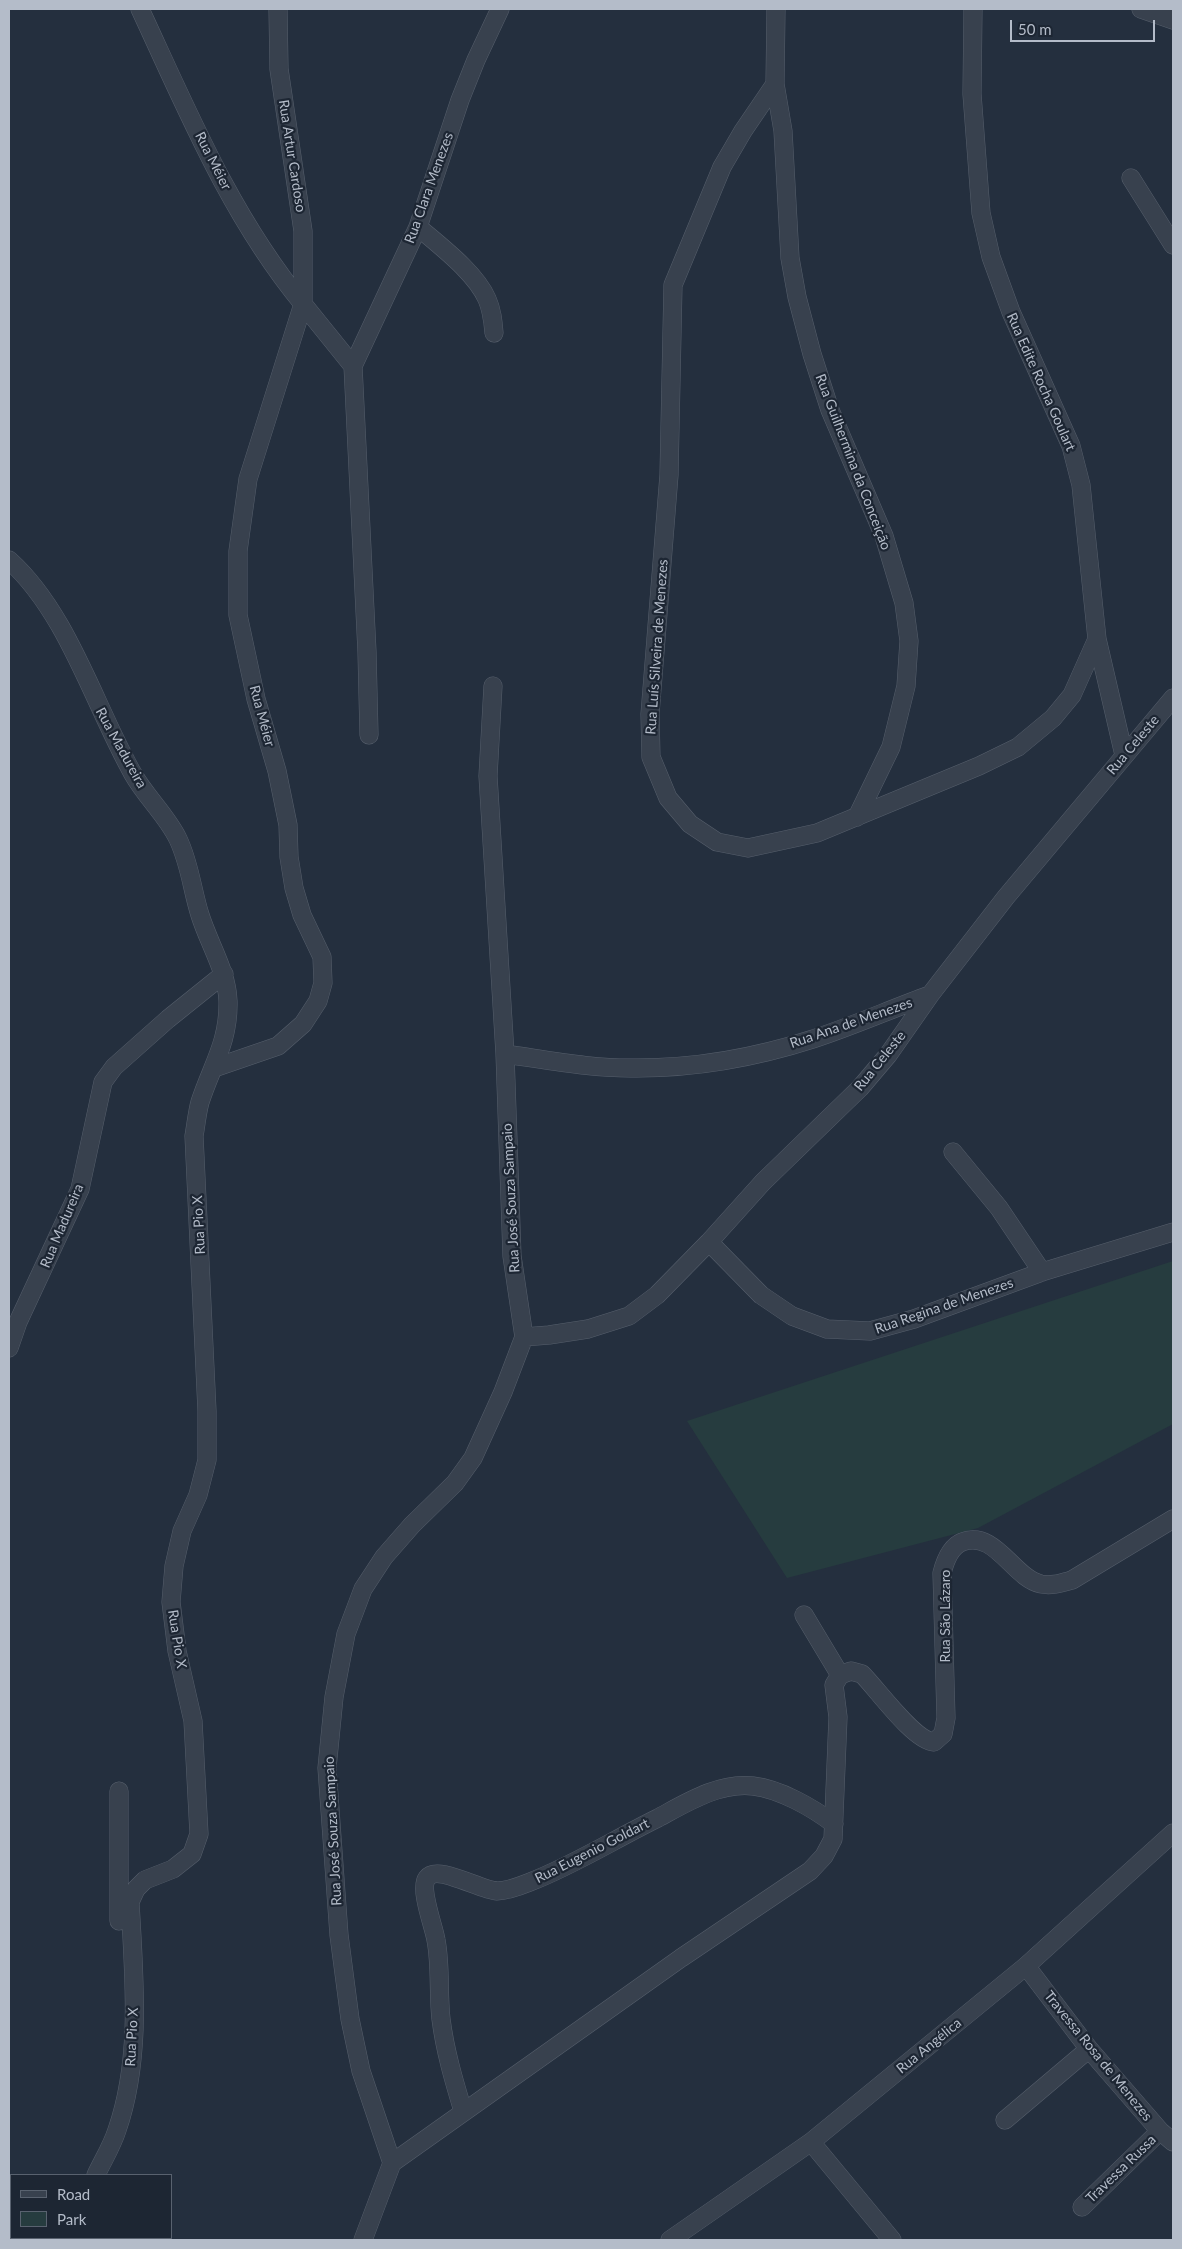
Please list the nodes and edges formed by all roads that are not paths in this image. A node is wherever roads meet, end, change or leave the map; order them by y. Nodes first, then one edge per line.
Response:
1 (140, 9) edge
2 (278, 9) edge
3 (500, 9) edge
4 (776, 9) edge
5 (973, 9) edge
6 (1141, 9) edge
7 (1173, 20) edge
8 (775, 84) junction
9 (1131, 178) dead end
10 (418, 227) junction
11 (1173, 245) edge
12 (303, 304) junction
13 (494, 333) dead end
14 (353, 366) junction
15 (9, 560) edge
16 (1097, 639) junction
17 (494, 686) dead end
18 (1173, 698) edge
19 (369, 735) dead end
20 (1124, 755) junction
21 (856, 817) junction
22 (224, 974) junction
23 (930, 994) junction
24 (504, 1054) junction
25 (214, 1068) junction
26 (953, 1152) dead end
27 (1173, 1232) edge
28 (709, 1242) junction
29 (1042, 1272) junction
30 (524, 1337) junction
31 (9, 1348) edge
32 (1173, 1520) edge
33 (804, 1615) dead end
34 (840, 1676) junction
35 (119, 1791) dead end
36 (834, 1824) junction
37 (1173, 1833) edge
38 (132, 1948) junction
39 (1026, 1966) junction
40 (1089, 2049) junction
41 (463, 2111) junction
42 (1005, 2120) dead end
43 (1167, 2136) edge
44 (811, 2142) junction
45 (392, 2163) junction
46 (96, 2174) edge
47 (1082, 2207) dead end
48 (363, 2240) edge
49 (670, 2240) edge
50 (892, 2240) edge

1 - 12 street, Rua Méier
2 - 12 street, Rua Artur Cardoso
3 - 10 street, Rua Clara Menezes
4 - 8 street, Rua Guilhermina da Conceição
5 - 16 street, Rua Edite Rocha Goulart
6 - 7 street
8 - 21 street, Rua Guilhermina da Conceição
8 - 21 street, Rua Luís Silveira de Menezes
9 - 11 street
10 - 13 street
10 - 14 street, Rua Clara Menezes
12 - 14 street, Rua Méier
12 - 25 street, Rua Méier
14 - 19 street
15 - 22 street, Rua Madureira
16 - 20 street, Rua Edite Rocha Goulart
16 - 21 street, Rua Luís Silveira de Menezes
17 - 24 street, Rua José Souza Sampaio
18 - 20 street, Rua Celeste
20 - 23 street, Rua Celeste
22 - 25 street, Rua Madureira
22 - 31 street, Rua Madureira
23 - 24 street, Rua Ana de Menezes
23 - 28 street, Rua Celeste
24 - 30 street, Rua José Souza Sampaio
25 - 38 street, Rua Pio X
26 - 29 street
27 - 29 street, Rua Regina de Menezes
28 - 29 street, Rua Regina de Menezes
28 - 30 street, Rua Celeste
30 - 45 street, Rua José Souza Sampaio
32 - 34 street, Rua São Lázaro
33 - 34 street
34 - 36 street
35 - 38 street
36 - 41 street
36 - 41 street, Rua Eugenio Goldart
37 - 39 street, Rua Angélica
38 - 46 street, Rua Pio X
39 - 40 street, Travessa Rosa de Menezes
39 - 44 street, Rua Angélica
40 - 42 street
40 - 43 street, Travessa Rosa de Menezes
41 - 45 street
43 - 47 street, Travessa Russa
44 - 49 street, Rua Angélica
44 - 50 street
45 - 48 street

